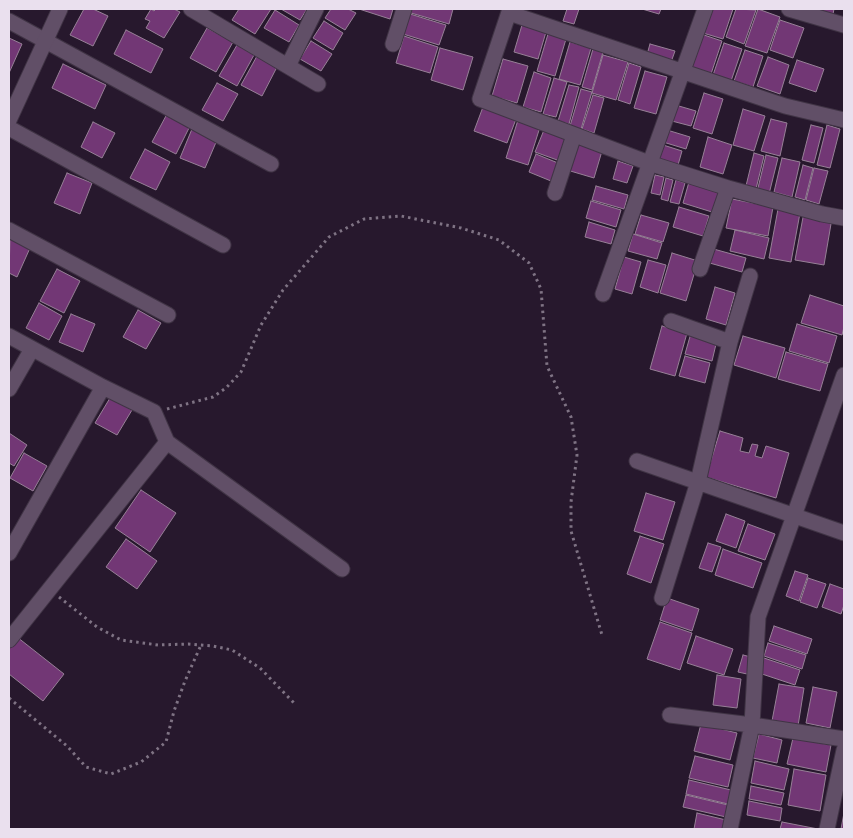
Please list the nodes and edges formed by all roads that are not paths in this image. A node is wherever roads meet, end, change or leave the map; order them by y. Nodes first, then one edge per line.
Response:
1 (60, 9) edge
2 (193, 9) edge
3 (316, 9) edge
4 (404, 9) edge
5 (705, 9) edge
6 (789, 9) edge
7 (509, 11) edge
8 (9, 21) edge
9 (844, 25) edge
10 (45, 41) junction
11 (392, 44) dead end
12 (288, 66) junction
13 (682, 71) junction
14 (318, 84) dead end
15 (9, 120) edge
16 (844, 120) edge
17 (9, 128) edge
18 (574, 134) junction
19 (648, 163) junction
20 (271, 164) dead end
21 (728, 188) junction
22 (555, 193) dead end
23 (844, 218) edge
24 (9, 230) edge
25 (224, 245) dead end
26 (700, 269) dead end
27 (750, 276) dead end
28 (603, 294) dead end
29 (168, 315) dead end
30 (671, 320) dead end
31 (9, 336) edge
32 (730, 342) junction
33 (32, 349) junction
34 (844, 375) edge
35 (103, 387) junction
36 (9, 389) edge
37 (167, 442) junction
38 (637, 461) dead end
39 (698, 482) junction
40 (795, 516) junction
41 (844, 533) edge
42 (9, 553) edge
43 (342, 569) dead end
44 (662, 598) dead end
45 (9, 640) edge
46 (670, 715) dead end
47 (752, 725) junction
48 (844, 739) edge
49 (844, 750) edge
50 (730, 829) edge
51 (827, 829) edge

1 - 10 street
2 - 12 street
3 - 12 street
4 - 11 street
5 - 13 street
6 - 9 street
7 - 13 street
7 - 18 street
8 - 10 street
10 - 15 street
10 - 20 street
12 - 14 street
13 - 16 street
13 - 19 street
17 - 25 street
18 - 19 street
18 - 22 street
19 - 21 street
19 - 28 street
21 - 23 street
21 - 26 street
24 - 29 street
27 - 32 street
30 - 32 street
31 - 33 street
32 - 39 street
33 - 35 street
33 - 36 street
34 - 40 street
35 - 37 street
35 - 42 street
37 - 43 street
37 - 45 street
38 - 39 street
39 - 40 street
39 - 44 street
40 - 41 street
40 - 47 street
46 - 47 street
47 - 48 street
47 - 50 street
49 - 51 street

